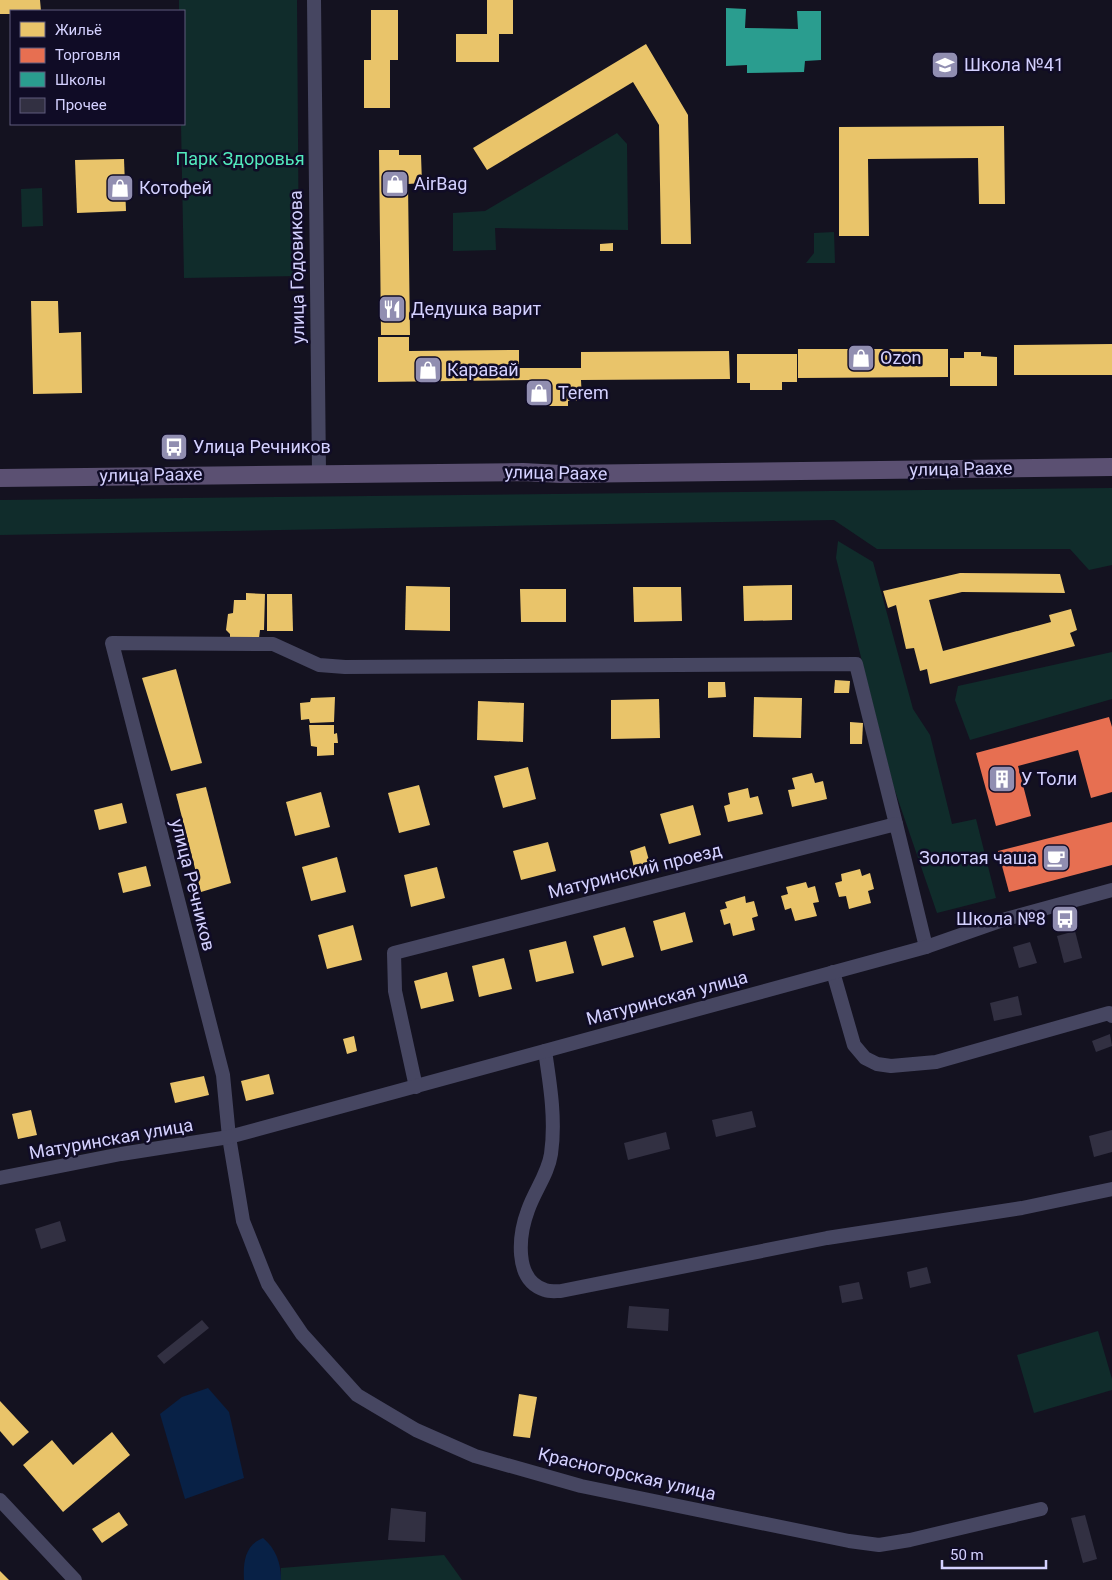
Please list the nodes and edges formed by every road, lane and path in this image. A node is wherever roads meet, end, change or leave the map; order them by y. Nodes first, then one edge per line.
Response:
1 (314, 0) edge
2 (1112, 468) edge
3 (319, 473) junction
4 (0, 478) edge
5 (896, 824) junction
6 (1112, 890) edge
7 (926, 946) junction
8 (833, 972) junction
9 (1112, 1016) edge
10 (545, 1051) junction
11 (416, 1087) junction
12 (229, 1137) junction
13 (0, 1178) edge
14 (1112, 1189) edge
15 (0, 1500) edge
16 (1040, 1509) dead end
17 (75, 1580) edge

1 - 3 street, улица Годовикова
2 - 3 main road, улица Раахе
3 - 4 main road, улица Раахе
5 - 7 street
5 - 11 street, Матуринский проезд
5 - 12 street, улица Речников
6 - 7 street, Матуринская улица
7 - 8 street, Матуринская улица
8 - 9 street
8 - 10 street, Матуринская улица
10 - 11 street, Матуринская улица
10 - 14 street
11 - 12 street, Матуринская улица
12 - 13 street, Матуринская улица
12 - 16 street, Красногорская улица
15 - 17 street

